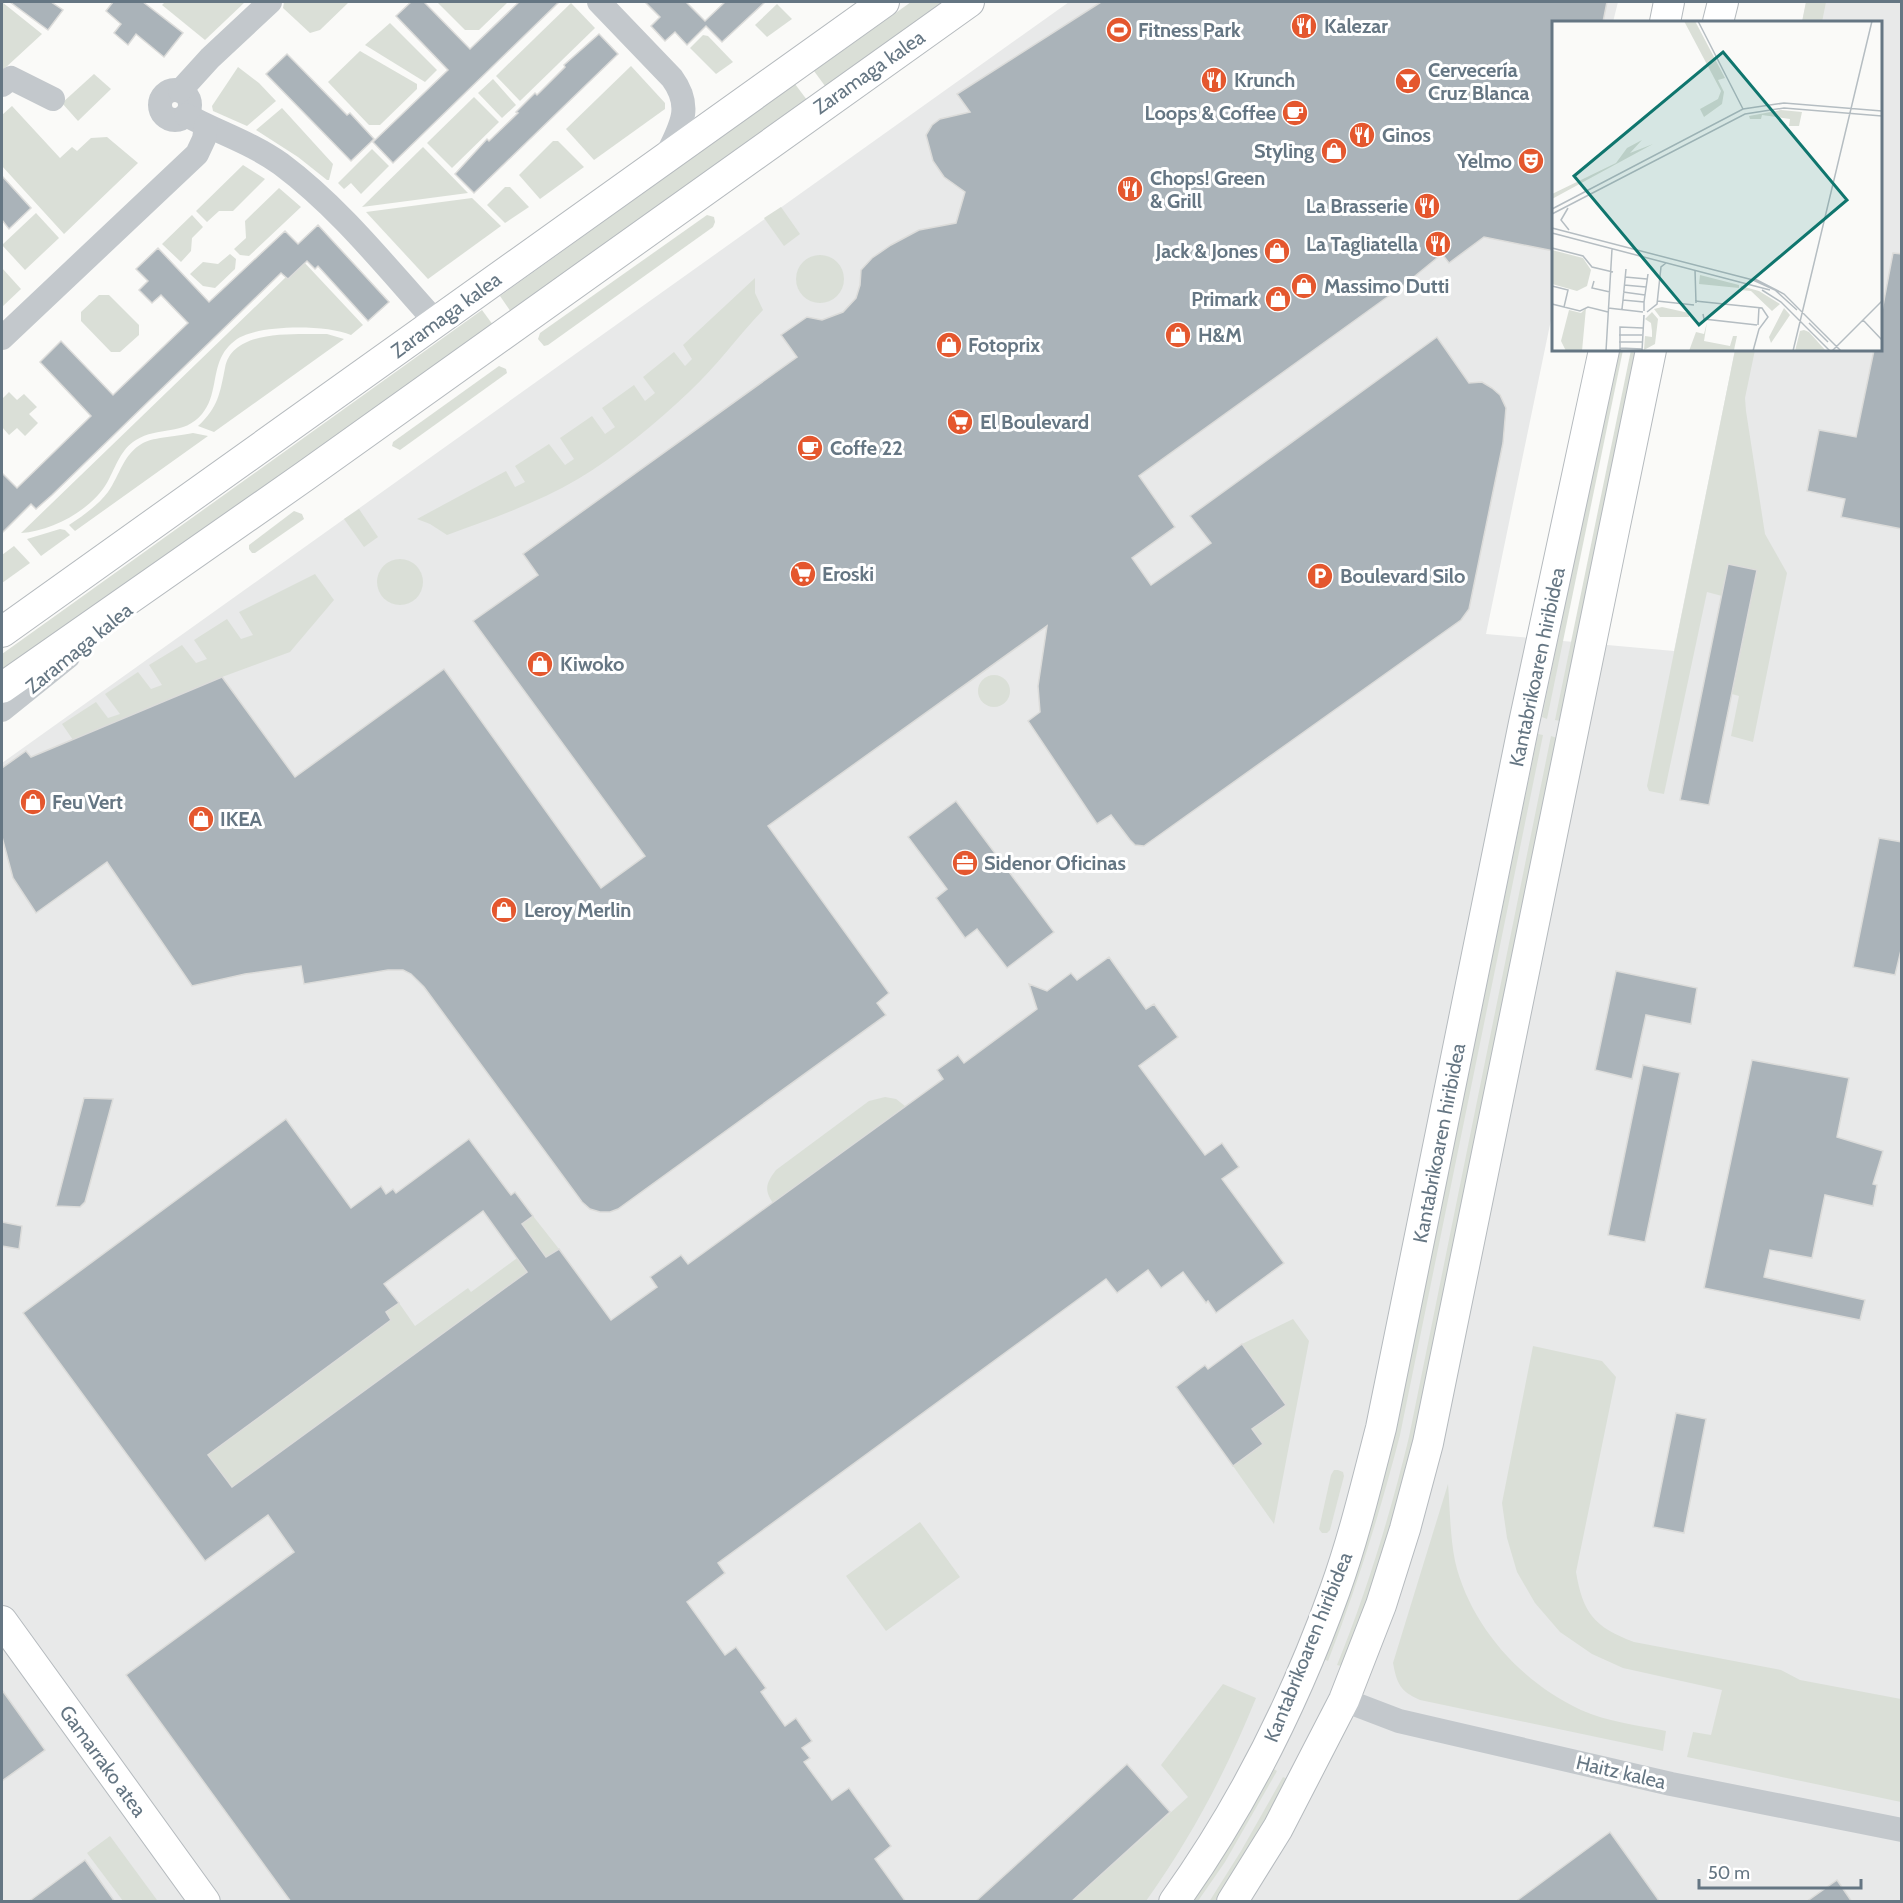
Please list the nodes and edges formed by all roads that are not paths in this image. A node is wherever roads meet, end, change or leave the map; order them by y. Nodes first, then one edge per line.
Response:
1 (270, 2) edge
2 (599, 2) edge
3 (884, 2) edge
4 (969, 2) edge
5 (1669, 2) edge
6 (1723, 2) edge
7 (1665, 21) edge
8 (1718, 21) edge
9 (2, 85) edge
10 (53, 99) dead end
11 (196, 121) junction
12 (666, 157) junction
13 (436, 322) junction
14 (2, 338) edge
15 (1604, 351) edge
16 (1651, 351) edge
17 (184, 562) junction
18 (4, 630) edge
19 (2, 688) edge
20 (2, 710) edge
21 (2, 1622) edge
22 (1344, 1700) junction
23 (1902, 1830) edge
24 (205, 1902) edge
25 (1174, 1902) edge
26 (1232, 1902) edge

1 - 11 street
2 - 12 street
3 - 12 main road, Zaramaga kalea
4 - 17 main road, Zaramaga kalea
5 - 7 main road
6 - 8 main road
9 - 10 street
11 - 13 street
11 - 14 street
12 - 13 main road, Zaramaga kalea
13 - 18 main road, Zaramaga kalea
15 - 25 main road, Kantabrikoaren hiribidea
16 - 22 main road
17 - 19 main road, Zaramaga kalea
17 - 20 street, Zaramaga kalea
21 - 24 main road, Gamarrako atea
22 - 23 street, Haitz kalea
22 - 26 main road

